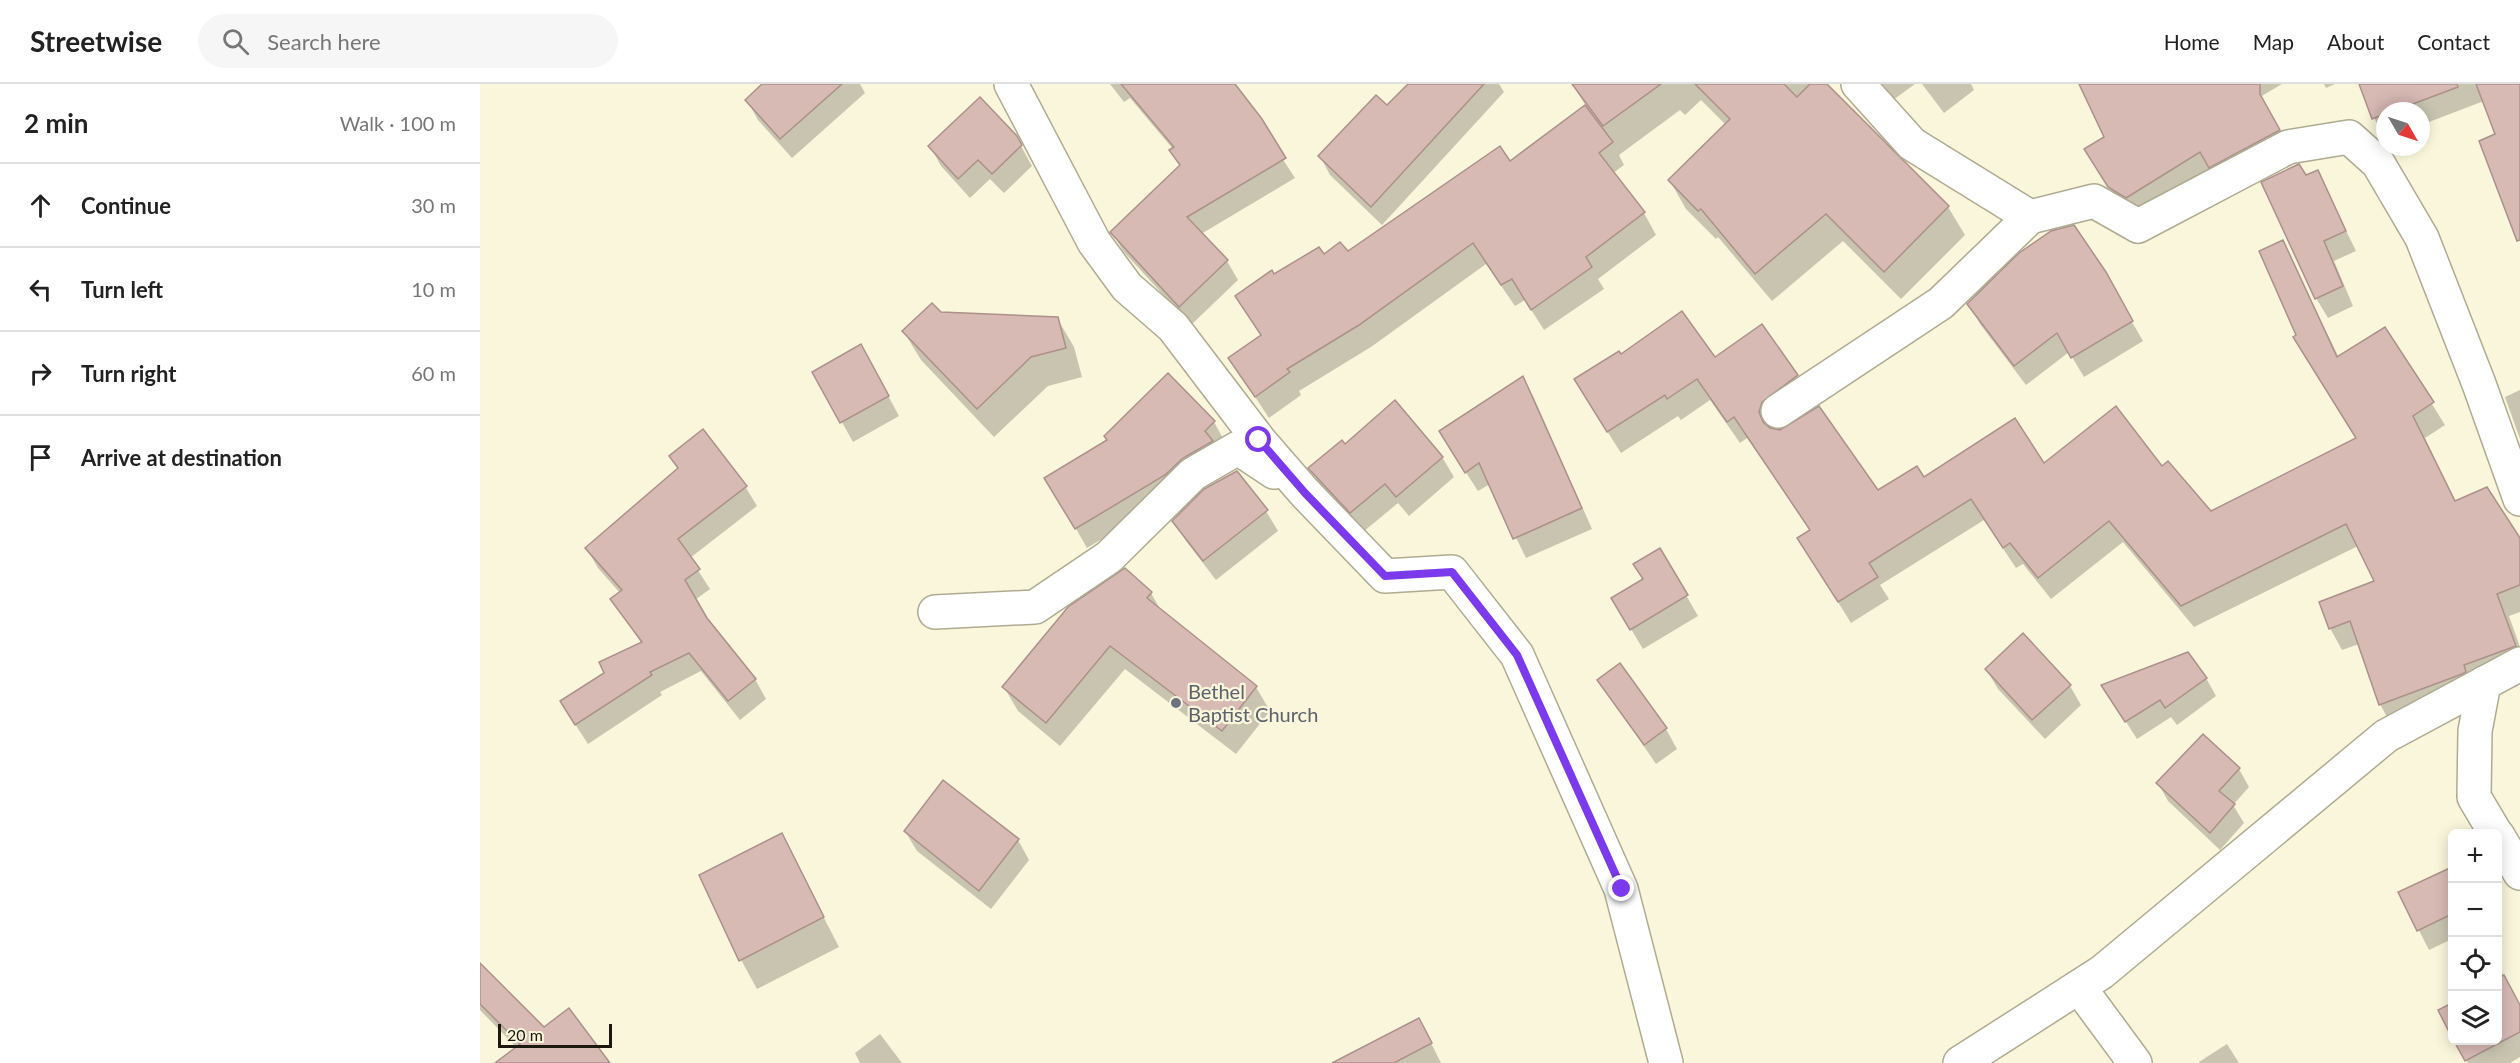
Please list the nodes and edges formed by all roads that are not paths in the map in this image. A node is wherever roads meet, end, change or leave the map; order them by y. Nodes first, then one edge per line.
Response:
1 (1011, 84) edge
2 (1858, 84) edge
3 (2030, 217) junction
4 (1778, 411) dead end
5 (1305, 493) junction
6 (2520, 499) edge
7 (935, 612) dead end
8 (2520, 664) edge
9 (2484, 683) junction
10 (2493, 829) edge
11 (2502, 843) edge
12 (2520, 873) edge
13 (2079, 987) junction
14 (1666, 1063) edge
15 (1962, 1063) edge
16 (2135, 1063) edge

1 - 5 street
2 - 3 street
3 - 4 street
3 - 6 street
5 - 7 street
5 - 14 street
8 - 9 street
9 - 10 street
9 - 13 street
11 - 12 street
13 - 15 street
13 - 16 street

